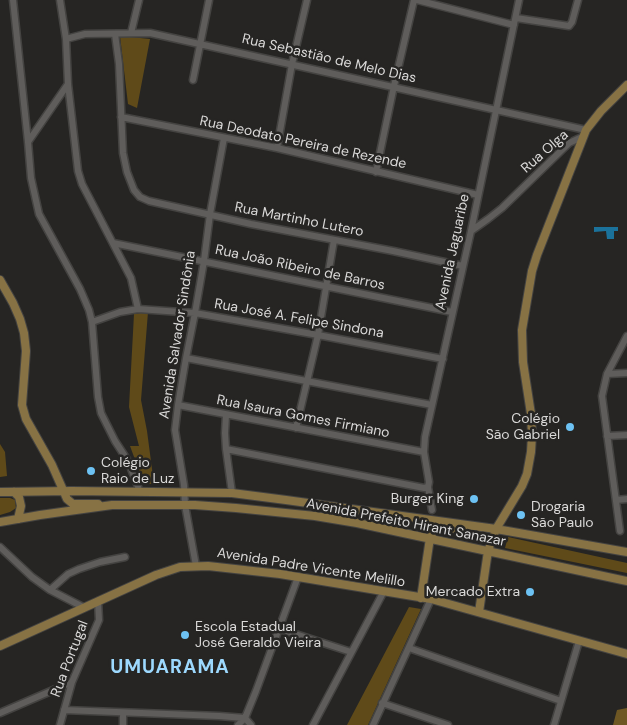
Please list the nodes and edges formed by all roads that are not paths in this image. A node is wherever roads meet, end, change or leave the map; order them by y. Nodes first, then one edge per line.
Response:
1 (12, 0) edge
2 (60, 0) edge
3 (139, 0) edge
4 (209, 0) edge
5 (306, 0) edge
6 (416, 0) edge
7 (520, 0) edge
8 (578, 0) edge
9 (515, 21) junction
10 (131, 33) junction
11 (115, 34) junction
12 (66, 39) junction
13 (199, 43) junction
14 (292, 64) junction
15 (192, 80) dead end
16 (68, 84) junction
17 (627, 85) edge
18 (394, 86) junction
19 (496, 110) junction
20 (121, 117) junction
21 (584, 134) junction
22 (224, 138) junction
23 (28, 142) junction
24 (276, 148) junction
25 (376, 172) junction
26 (478, 195) junction
27 (210, 214) junction
28 (471, 231) junction
29 (334, 240) junction
30 (113, 243) junction
31 (204, 261) junction
32 (463, 266) junction
33 (0, 280) edge
34 (325, 287) junction
35 (138, 310) junction
36 (452, 312) junction
37 (195, 313) junction
38 (92, 322) junction
39 (318, 335) junction
40 (627, 336) edge
41 (186, 358) junction
42 (443, 359) junction
43 (627, 373) edge
44 (607, 374) junction
45 (307, 382) junction
46 (178, 405) junction
47 (432, 405) junction
48 (226, 415) junction
49 (296, 428) junction
50 (627, 435) edge
51 (607, 436) junction
52 (226, 449) junction
53 (424, 452) junction
54 (428, 487) junction
55 (63, 491) junction
56 (0, 492) edge
57 (14, 492) junction
58 (140, 492) junction
59 (184, 492) junction
60 (232, 493) junction
61 (627, 499) edge
62 (616, 500) junction
63 (112, 505) junction
64 (185, 505) junction
65 (432, 510) dead end
66 (18, 519) junction
67 (0, 522) edge
68 (475, 527) junction
69 (496, 529) junction
70 (620, 531) dead end
71 (430, 538) junction
72 (0, 546) edge
73 (488, 551) junction
74 (627, 552) edge
75 (125, 557) dead end
76 (196, 566) junction
77 (298, 576) junction
78 (627, 581) edge
79 (50, 590) junction
80 (384, 591) junction
81 (421, 598) junction
82 (431, 599) junction
83 (98, 601) junction
84 (83, 607) junction
85 (479, 612) junction
86 (280, 628) junction
87 (579, 641) junction
88 (0, 645) edge
89 (409, 648) junction
90 (351, 652) junction
91 (627, 654) edge
92 (72, 682) junction
93 (561, 700) junction
94 (382, 703) junction
95 (64, 710) junction
96 (0, 712) edge
97 (123, 713) junction
98 (245, 718) junction
99 (60, 725) edge
100 (123, 725) edge
101 (238, 725) edge
102 (250, 725) edge
103 (313, 725) edge
104 (373, 725) edge
105 (448, 725) edge
106 (554, 725) edge

1 - 23 street
2 - 12 street
3 - 10 street
4 - 13 street
5 - 14 street
6 - 9 street
6 - 18 street
7 - 9 street, Avenida Jaguaribe
8 - 9 street
9 - 19 street, Avenida Jaguaribe
10 - 11 street, Rua Sebastião de Melo Dias
10 - 13 street, Rua Sebastião de Melo Dias
11 - 12 street, Rua Sebastião de Melo Dias
11 - 20 street
12 - 16 street
13 - 14 street, Rua Sebastião de Melo Dias
13 - 15 street
14 - 18 street, Rua Sebastião de Melo Dias
14 - 24 street
16 - 23 street
16 - 30 street
17 - 21 main road, Rua Olga
18 - 19 street, Rua Sebastião de Melo Dias
18 - 25 street
19 - 21 street, Rua Sebastião de Melo Dias
19 - 26 street, Avenida Jaguaribe
20 - 22 street, Rua Deodato Pereira de Rezende
20 - 27 street, Rua Martinho Lutero
21 - 28 street, Rua Olga
21 - 69 main road
22 - 24 street, Rua Deodato Pereira de Rezende
22 - 27 street, Avenida Salvador Sindônia
23 - 38 street
24 - 25 street, Rua Deodato Pereira de Rezende
25 - 26 street, Rua Deodato Pereira de Rezende
26 - 28 street, Avenida Jaguaribe
27 - 29 street, Rua Martinho Lutero
27 - 31 street, Avenida Salvador Sindônia
28 - 32 street, Avenida Jaguaribe
29 - 32 street, Rua Martinho Lutero
29 - 34 street
30 - 31 street, Rua João Ribeiro de Barros
30 - 35 street
31 - 34 street, Rua João Ribeiro de Barros
31 - 37 street, Avenida Salvador Sindônia
32 - 36 street, Avenida Jaguaribe
33 - 55 main road
34 - 36 street, Rua João Ribeiro de Barros
34 - 39 street
35 - 37 street, Rua José A. Felipe Sindona
35 - 38 street, Rua José A. Felipe Sindona
36 - 42 street, Avenida Jaguaribe
37 - 39 street, Rua José A. Felipe Sindona
37 - 41 street, Avenida Salvador Sindônia
38 - 58 street
39 - 42 street, Rua José A. Felipe Sindona
39 - 45 street
40 - 44 street
41 - 45 street
41 - 46 street, Avenida Salvador Sindônia
42 - 47 street, Avenida Jaguaribe
43 - 44 street
44 - 51 street
45 - 47 street
45 - 49 street
46 - 48 street, Rua Isaura Gomes Firmiano
46 - 59 street, Avenida Salvador Sindônia
47 - 53 street, Avenida Jaguaribe
48 - 49 street, Rua Isaura Gomes Firmiano
48 - 52 street
49 - 53 street, Rua Isaura Gomes Firmiano
50 - 51 street
51 - 62 street
52 - 54 street
52 - 60 street
53 - 54 street, Avenida Jaguaribe
54 - 65 street, Avenida Jaguaribe
55 - 57 main road, Avenida Prefeito Hirant Sanazar
55 - 58 main road, Avenida Prefeito Hirant Sanazar
55 - 63 main road
56 - 57 main road, Avenida Prefeito Hirant Sanazar
57 - 66 main road
58 - 59 main road, Avenida Prefeito Hirant Sanazar
59 - 60 main road, Avenida Prefeito Hirant Sanazar
59 - 64 street, Avenida Salvador Sindônia
60 - 68 main road, Avenida Prefeito Hirant Sanazar
61 - 62 street
62 - 70 street
63 - 64 main road, Avenida Prefeito Hirant Sanazar
63 - 66 main road, Avenida Prefeito Hirant Sanazar
64 - 71 main road, Avenida Prefeito Hirant Sanazar
64 - 76 street, Avenida Salvador Sindônia
66 - 67 main road, Avenida Prefeito Hirant Sanazar
68 - 69 main road, Avenida Prefeito Hirant Sanazar
68 - 71 main road
69 - 73 main road
69 - 74 main road, Avenida Prefeito Hirant Sanazar
71 - 73 main road, Avenida Prefeito Hirant Sanazar
71 - 81 main road
72 - 79 street
73 - 78 main road, Avenida Prefeito Hirant Sanazar
73 - 85 main road
75 - 79 street
76 - 77 main road, Avenida Padre Vicente Melillo
76 - 83 main road, Avenida Padre Vicente Melillo
77 - 80 main road, Avenida Padre Vicente Melillo
77 - 86 street
79 - 84 street
80 - 81 main road, Avenida Padre Vicente Melillo
80 - 90 street
81 - 82 main road, Avenida Padre Vicente Melillo
82 - 85 main road, Avenida Padre Vicente Melillo
82 - 89 street
83 - 84 main road, Avenida Padre Vicente Melillo
83 - 92 street, Rua Portugal
84 - 88 main road, Avenida Padre Vicente Melillo
85 - 87 main road, Avenida Padre Vicente Melillo
86 - 90 street
86 - 98 street
87 - 91 main road, Avenida Padre Vicente Melillo
87 - 93 street
89 - 93 street
89 - 94 street
90 - 103 street
92 - 95 street, Rua Portugal
92 - 96 street
93 - 106 street
94 - 104 street
94 - 105 street
95 - 97 street
95 - 99 street, Rua Portugal
97 - 98 street
97 - 100 street
98 - 101 street
98 - 102 street

